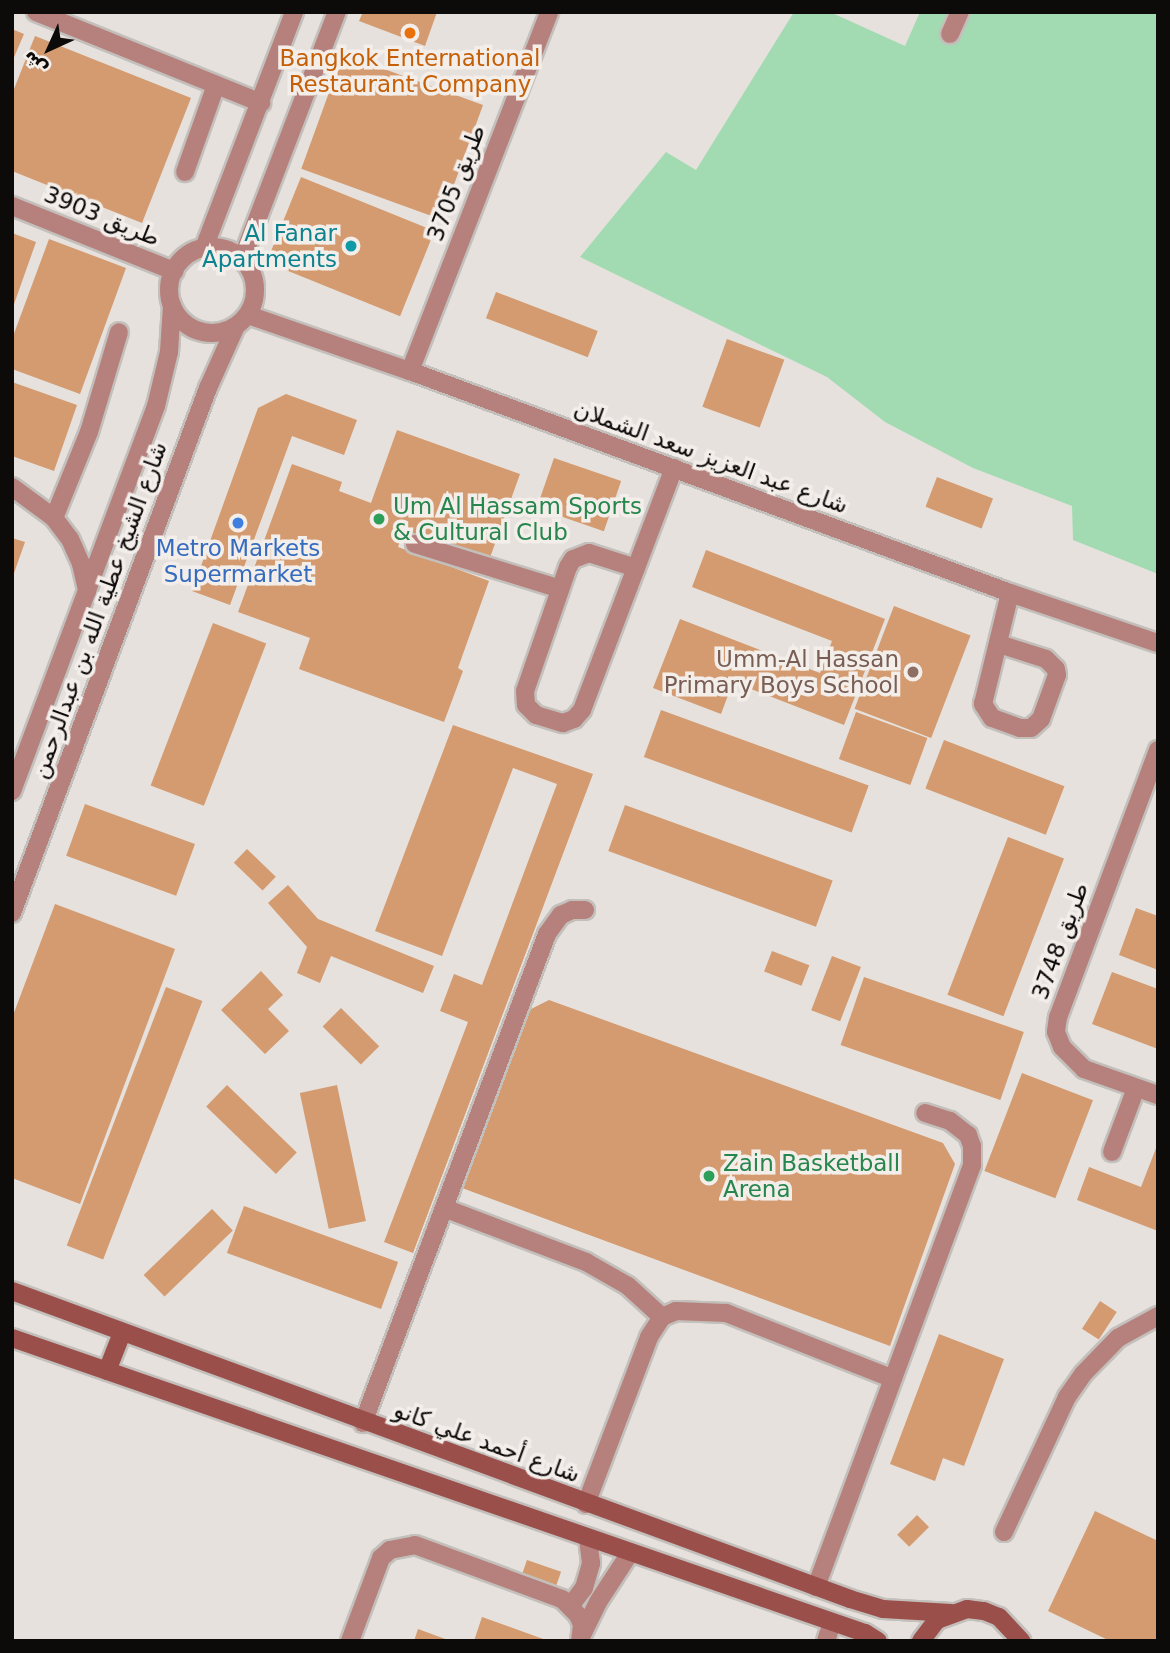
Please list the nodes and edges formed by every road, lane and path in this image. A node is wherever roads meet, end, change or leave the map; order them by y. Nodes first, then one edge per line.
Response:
1 (36, 12) edge
2 (294, 12) edge
3 (337, 12) edge
4 (549, 12) edge
5 (960, 12) edge
6 (950, 34) dead end
7 (216, 85) junction
8 (261, 103) junction
9 (185, 172) dead end
10 (12, 206) edge
11 (204, 248) junction
12 (242, 259) junction
13 (174, 271) junction
14 (172, 305) junction
15 (242, 321) junction
16 (118, 332) dead end
17 (410, 371) junction
18 (674, 468) junction
19 (12, 487) edge
20 (54, 518) junction
21 (415, 544) dead end
22 (636, 568) junction
23 (560, 589) junction
24 (87, 591) junction
25 (1010, 593) junction
26 (1158, 643) edge
27 (999, 644) junction
28 (1158, 750) edge
29 (12, 792) edge
30 (585, 910) dead end
31 (12, 913) edge
32 (1136, 1088) junction
33 (1158, 1095) edge
34 (925, 1113) dead end
35 (1112, 1152) dead end
36 (444, 1208) junction
37 (12, 1291) edge
38 (1158, 1316) edge
39 (662, 1317) junction
40 (122, 1333) junction
41 (12, 1338) edge
42 (107, 1371) junction
43 (891, 1378) junction
44 (363, 1423) junction
45 (586, 1504) junction
46 (1003, 1532) dead end
47 (588, 1539) junction
48 (630, 1553) junction
49 (816, 1587) junction
50 (571, 1605) junction
51 (951, 1613) junction
52 (832, 1623) junction
53 (581, 1639) edge
54 (349, 1641) edge
55 (826, 1641) edge
56 (878, 1641) edge
57 (921, 1641) edge
58 (1021, 1641) edge

1 - 7 street
2 - 8 street
3 - 12 street
4 - 17 street, طريق 3705
5 - 6 street
7 - 8 street
7 - 9 street
8 - 11 street
10 - 13 street, طريق 3903
11 - 12 street
11 - 13 street
12 - 15 street
13 - 14 street
14 - 15 street
14 - 24 street, شارع الشيخ عطية الله بن عبدالرحمن
15 - 17 street, شارع عبد العزيز سعد الشملان
15 - 31 street, شارع الشيخ عطية الله بن عبدالرحمن
16 - 20 street
17 - 18 street, شارع عبد العزيز سعد الشملان
18 - 22 street
18 - 25 street, شارع عبد العزيز سعد الشملان
19 - 20 street
20 - 24 street
21 - 23 street
22 - 23 street
22 - 23 street
24 - 29 street, شارع الشيخ عطية الله بن عبدالرحمن
25 - 26 street, شارع عبد العزيز سعد الشملان
25 - 27 street
27 - 27 street
28 - 32 street, طريق 3748
30 - 36 street
32 - 33 street, طريق 3748
32 - 35 street
34 - 43 street
36 - 39 street
36 - 44 street
37 - 40 main road, شارع أحمد علي كانو
38 - 46 street
39 - 43 street
39 - 45 street
40 - 42 main road
40 - 44 main road, شارع أحمد علي كانو
41 - 42 main road
42 - 47 main road
43 - 49 street
44 - 45 main road, شارع أحمد علي كانو
45 - 49 main road, شارع أحمد علي كانو
47 - 48 main road
47 - 50 street
48 - 52 main road
48 - 53 street
49 - 51 main road, شارع أحمد علي كانو
50 - 53 street
50 - 54 street
51 - 57 main road
51 - 58 main road, شارع أحمد علي كانو
52 - 55 street
52 - 56 main road

